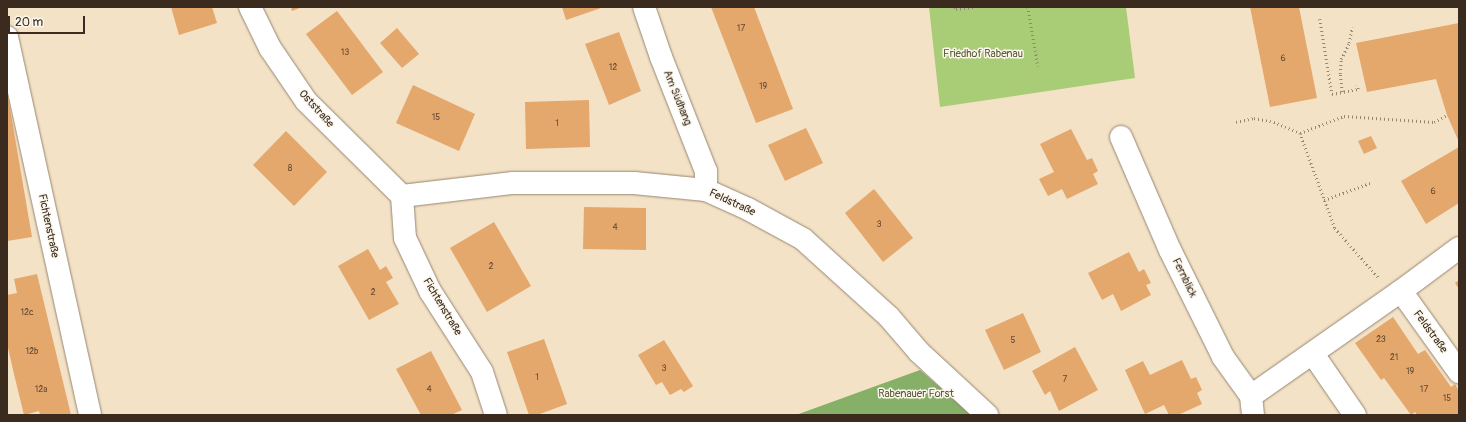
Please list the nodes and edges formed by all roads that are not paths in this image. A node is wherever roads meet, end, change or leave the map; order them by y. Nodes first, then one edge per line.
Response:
1 (250, 7) edge
2 (644, 7) edge
3 (7, 37) edge
4 (1121, 137) dead end
5 (706, 190) junction
6 (402, 196) junction
7 (1459, 248) edge
8 (1398, 294) junction
9 (1313, 354) junction
10 (1459, 372) edge
11 (1252, 406) edge
12 (90, 415) edge
13 (496, 415) edge
14 (987, 415) edge
15 (1354, 415) edge

1 - 6 street, Oststraße
2 - 5 street, Am Südhang
3 - 12 street, Fichtenstraße
4 - 11 street, Fernblick
5 - 6 street, Feldstraße
5 - 14 street, Feldstraße
6 - 13 street, Fichtenstraße
7 - 8 street
8 - 9 street
8 - 10 street, Feldstraße
9 - 11 street
9 - 15 street

